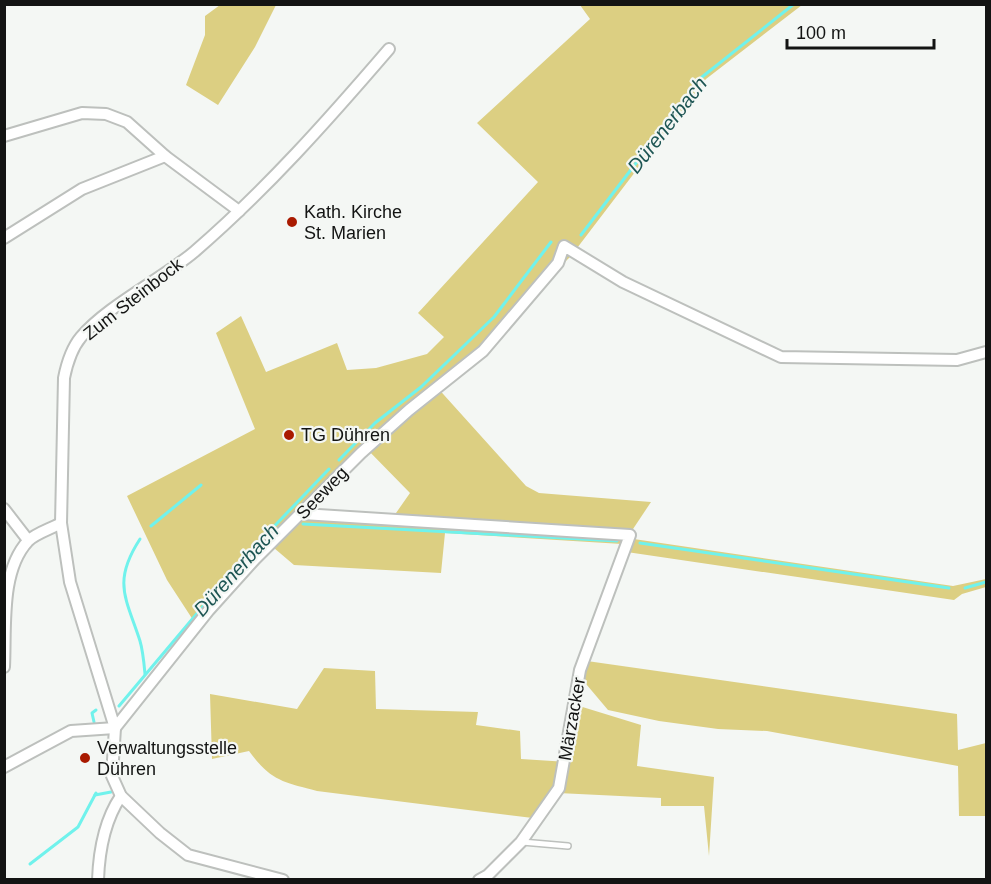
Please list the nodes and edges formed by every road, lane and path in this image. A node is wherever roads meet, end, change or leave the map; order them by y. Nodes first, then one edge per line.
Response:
1 (389, 49) dead end
2 (4, 136) edge
3 (165, 156) junction
4 (239, 211) junction
5 (4, 238) edge
6 (987, 352) edge
7 (4, 509) edge
8 (303, 514) junction
9 (61, 524) junction
10 (28, 540) junction
11 (4, 667) edge
12 (115, 728) junction
13 (4, 767) edge
14 (120, 796) junction
15 (521, 842) junction
16 (568, 846) dead end
17 (269, 877) edge
18 (98, 879) edge
19 (283, 879) edge
20 (479, 879) edge

1 - 4 street, Zum Steinbock
2 - 3 street
3 - 4 street
3 - 5 street
4 - 9 street, Zum Steinbock
6 - 8 street, Seeweg
7 - 10 street
8 - 12 street, Seeweg
8 - 15 street, Märzacker
9 - 10 street
9 - 12 street, Zum Steinbock
10 - 11 street
12 - 13 street
12 - 14 street
14 - 17 street
14 - 18 street
15 - 16 lane
15 - 20 street, Märzacker
17 - 19 street

